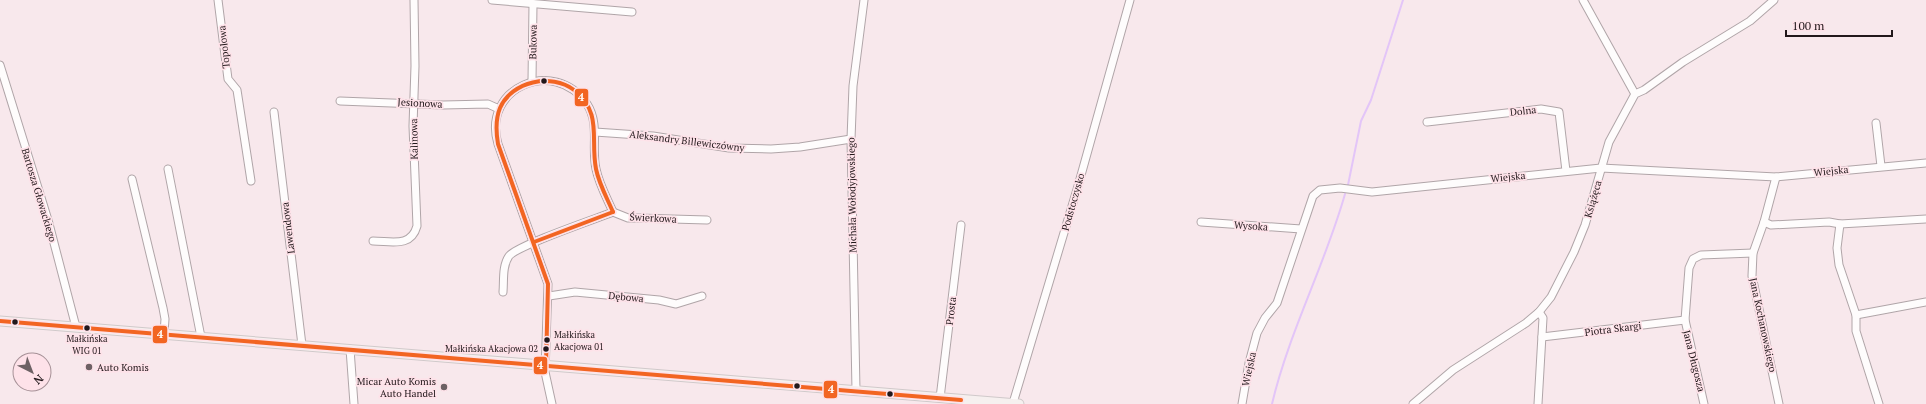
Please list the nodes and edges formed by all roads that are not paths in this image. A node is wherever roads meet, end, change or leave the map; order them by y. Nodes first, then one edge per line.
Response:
1 (218, 0) edge
2 (414, 0) edge
3 (492, 0) edge
4 (864, 0) edge
5 (1130, 0) edge
6 (1583, 0) edge
7 (1774, 0) edge
8 (534, 4) junction
9 (632, 12) dead end
10 (0, 65) edge
11 (532, 81) junction
12 (1635, 94) junction
13 (340, 101) dead end
14 (414, 102) junction
15 (499, 109) junction
16 (274, 112) dead end
17 (1427, 122) dead end
18 (1876, 123) dead end
19 (595, 132) junction
20 (851, 140) junction
21 (1926, 163) edge
22 (1881, 166) junction
23 (1601, 168) junction
24 (168, 169) dead end
25 (1566, 171) junction
26 (1776, 177) junction
27 (132, 179) dead end
28 (251, 181) dead end
29 (613, 212) junction
30 (1926, 218) edge
31 (707, 220) dead end
32 (1201, 222) dead end
33 (1764, 222) junction
34 (961, 224) dead end
35 (1840, 224) junction
36 (1301, 229) junction
37 (373, 241) dead end
38 (534, 242) junction
39 (1753, 253) junction
40 (504, 292) dead end
41 (549, 296) junction
42 (702, 296) dead end
43 (1926, 302) edge
44 (1539, 312) junction
45 (1856, 315) junction
46 (1684, 320) junction
47 (0, 321) edge
48 (76, 327) junction
49 (164, 333) junction
50 (201, 337) junction
51 (1542, 337) junction
52 (302, 345) junction
53 (350, 349) junction
54 (546, 366) junction
55 (856, 390) junction
56 (940, 398) junction
57 (962, 402) edge
58 (354, 404) edge
59 (552, 404) edge
60 (1013, 404) edge
61 (1019, 404) edge
62 (1242, 404) edge
63 (1413, 404) edge
64 (1538, 404) edge
65 (1704, 404) edge
66 (1779, 404) edge
67 (1879, 404) edge

1 - 28 street, Topolowa
2 - 14 street, Kalinowa
3 - 8 street
4 - 20 street, Michała Wołodyjowskiego
5 - 60 street, Podstoczysko
6 - 12 street
7 - 12 street
8 - 9 street
8 - 11 street, Bukowa
10 - 48 street, Bartosza Głowackiego
11 - 15 street
11 - 19 street
12 - 23 street, Książęca
13 - 14 street, Jesionowa
14 - 15 street, Jesionowa
14 - 37 street, Kalinowa
15 - 38 street
16 - 52 street, Lawendowa
17 - 25 street, Dolna
18 - 22 street
19 - 20 street, Aleksandry Billewiczówny
19 - 29 street
20 - 55 street, Michała Wołodyjowskiego
21 - 22 street, Wiejska
22 - 26 street, Wiejska
23 - 25 street, Wiejska
23 - 26 street, Wiejska
23 - 44 street, Książęca
24 - 50 street
25 - 36 street, Wiejska
26 - 33 street, Jana Kochanowskiego
27 - 49 street
29 - 31 street, Świerkowa
29 - 38 street
30 - 35 street
32 - 36 street, Wysoka
33 - 35 street
33 - 39 street, Jana Kochanowskiego
34 - 56 street, Prosta
35 - 45 street
36 - 62 street, Wiejska
38 - 40 street
38 - 41 street
39 - 46 street, Jana Długosza
39 - 66 street, Jana Kochanowskiego
41 - 42 street, Dębowa
41 - 54 street
43 - 45 street
44 - 51 street
44 - 63 street, Książęca
45 - 67 street
46 - 51 street, Piotra Skargi
46 - 65 street, Jana Długosza
47 - 48 main road
48 - 49 main road
49 - 50 main road
50 - 52 main road
51 - 64 street
52 - 53 main road
53 - 54 main road
53 - 58 street
54 - 55 main road
54 - 59 street
55 - 56 main road
56 - 57 main road
57 - 60 main road
60 - 61 main road

